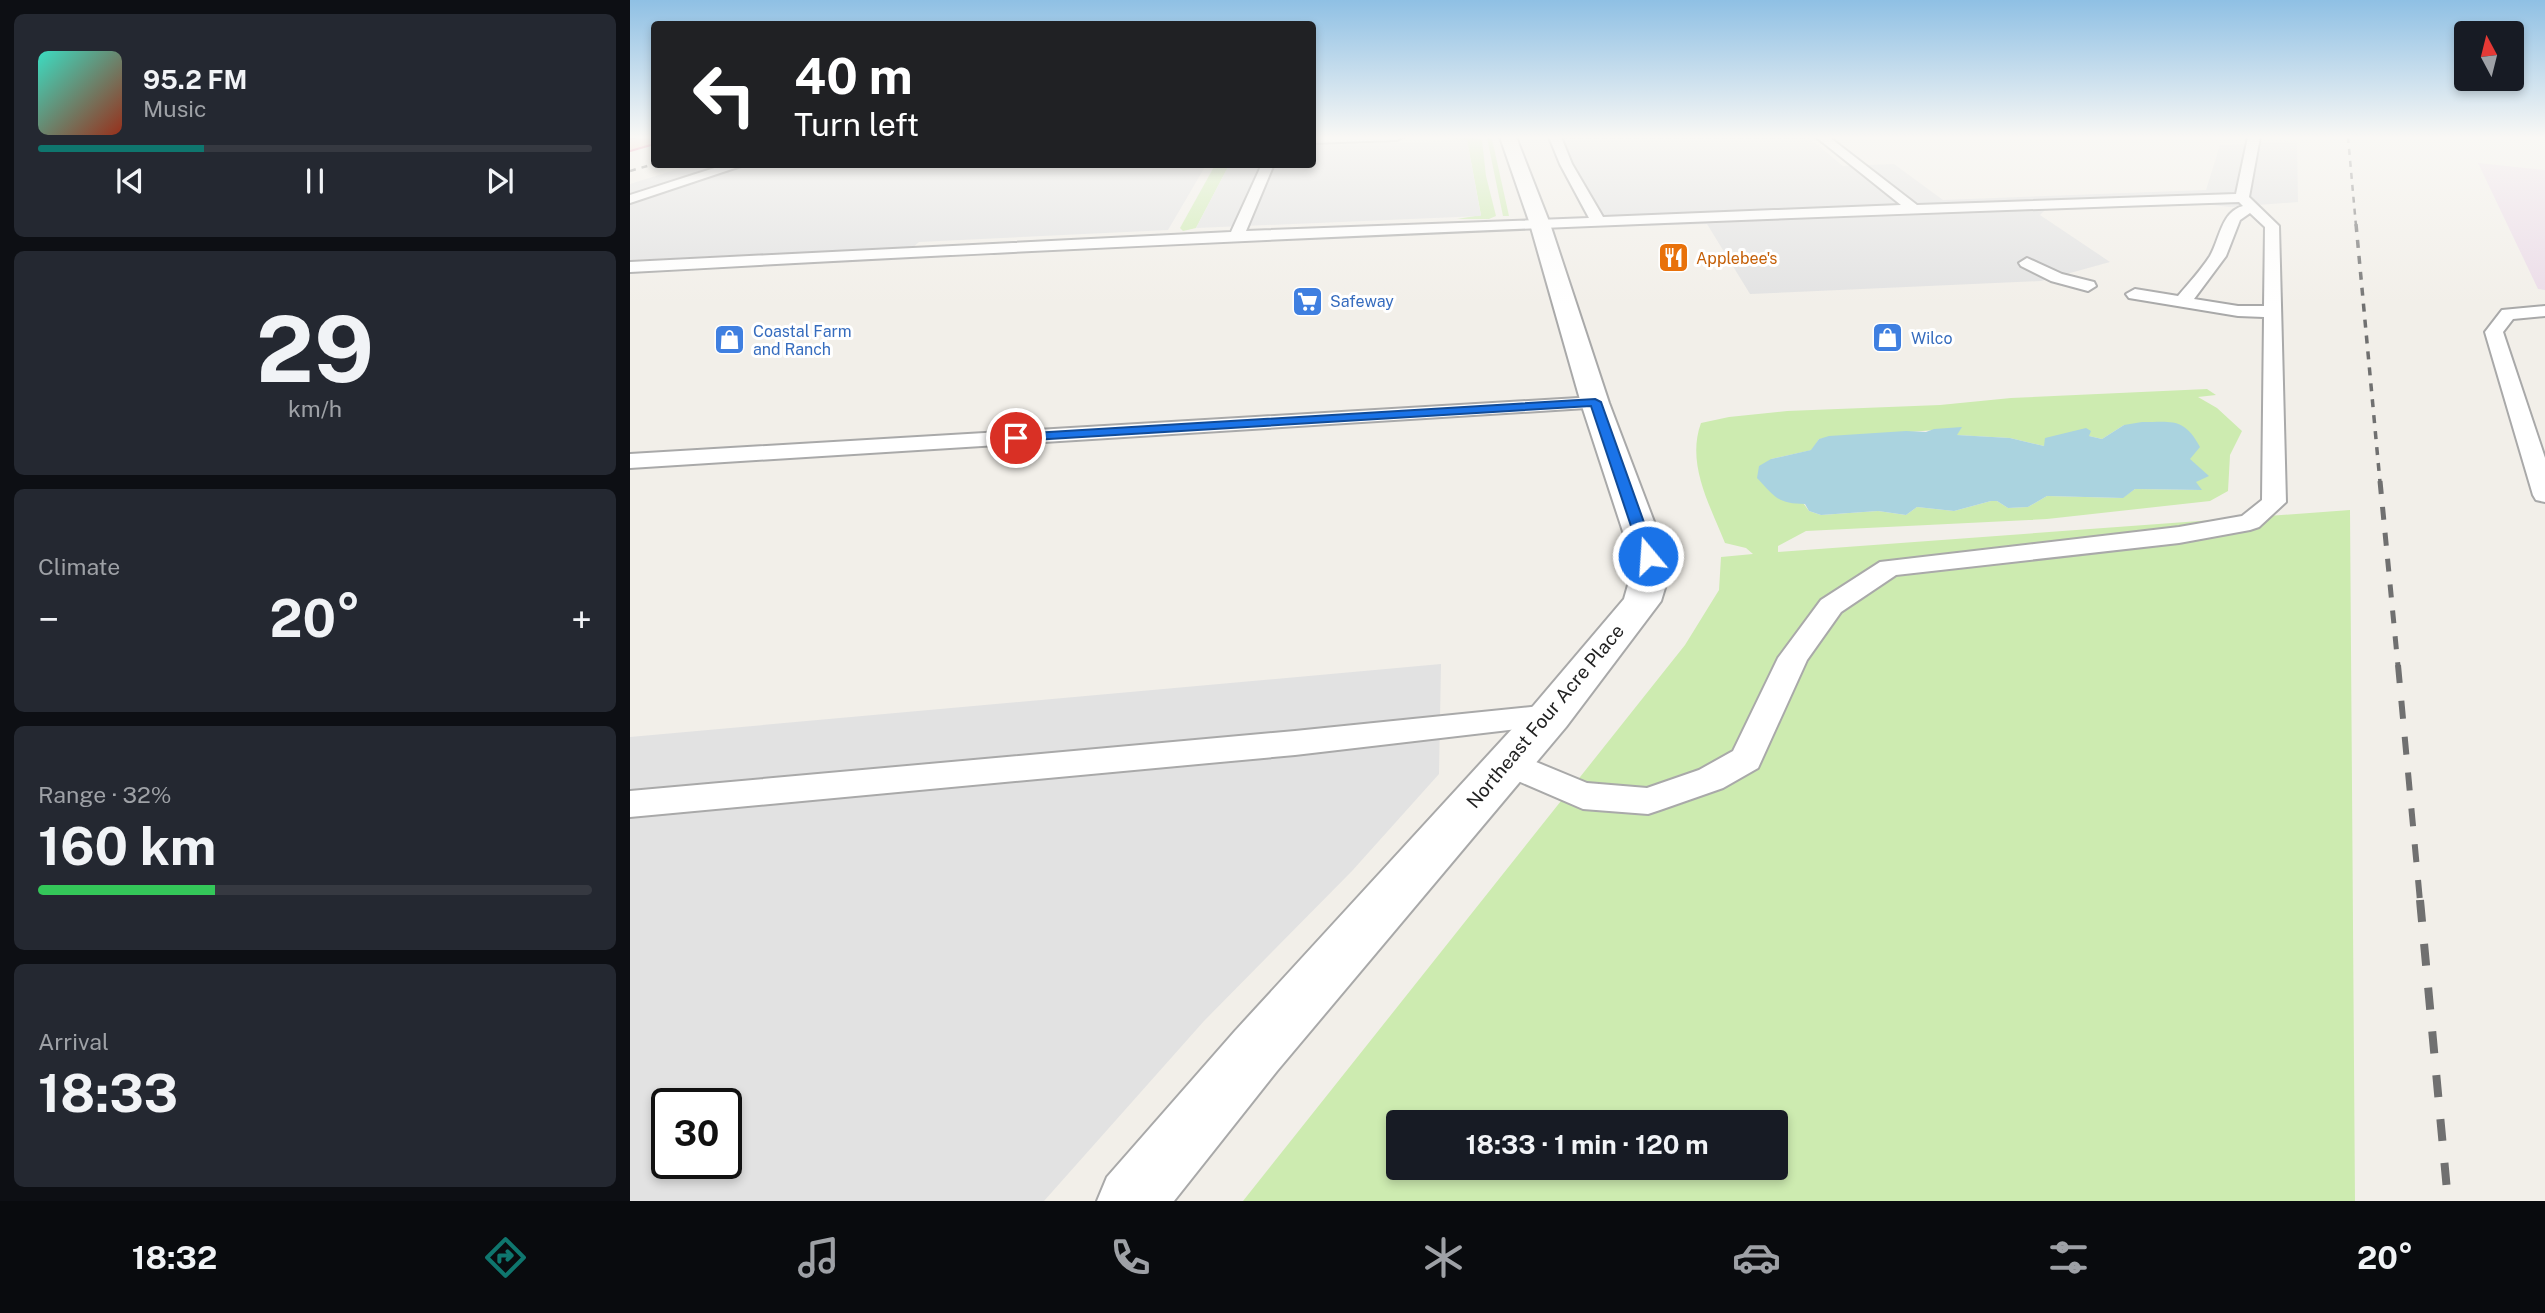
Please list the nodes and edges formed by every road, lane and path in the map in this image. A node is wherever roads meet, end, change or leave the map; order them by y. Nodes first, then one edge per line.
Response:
1 (649, 193) edge
2 (1255, 193) edge
3 (1529, 193) edge
4 (1582, 193) edge
5 (1894, 193) edge
6 (2248, 193) edge
7 (630, 199) edge
8 (2247, 203) junction
9 (1914, 209) junction
10 (1598, 221) junction
11 (1540, 223) junction
12 (1236, 236) junction
13 (2027, 263) dead end
14 (630, 267) edge
15 (2088, 286) dead end
16 (2135, 294) dead end
17 (2182, 303) junction
18 (2545, 311) edge
19 (2273, 312) junction
20 (1595, 402) junction
21 (630, 461) edge
22 (2545, 495) edge
23 (1550, 716) junction
24 (1507, 762) junction
25 (630, 804) edge
26 (1131, 1201) edge

1 - 7 lane
2 - 12 lane
3 - 11 street, Northeast Four Acre Place
4 - 10 lane
5 - 9 lane
6 - 8 lane
8 - 9 lane
8 - 17 lane
8 - 19 lane
9 - 10 lane
10 - 11 lane
11 - 12 lane
11 - 20 street, Northeast Four Acre Place
12 - 14 lane
13 - 15 lane
16 - 17 lane
17 - 19 lane
18 - 22 lane
19 - 24 lane
20 - 21 lane
20 - 23 street, Northeast Four Acre Place
23 - 24 street, Northeast Four Acre Place
23 - 25 lane
24 - 26 street, Northeast Four Acre Place

